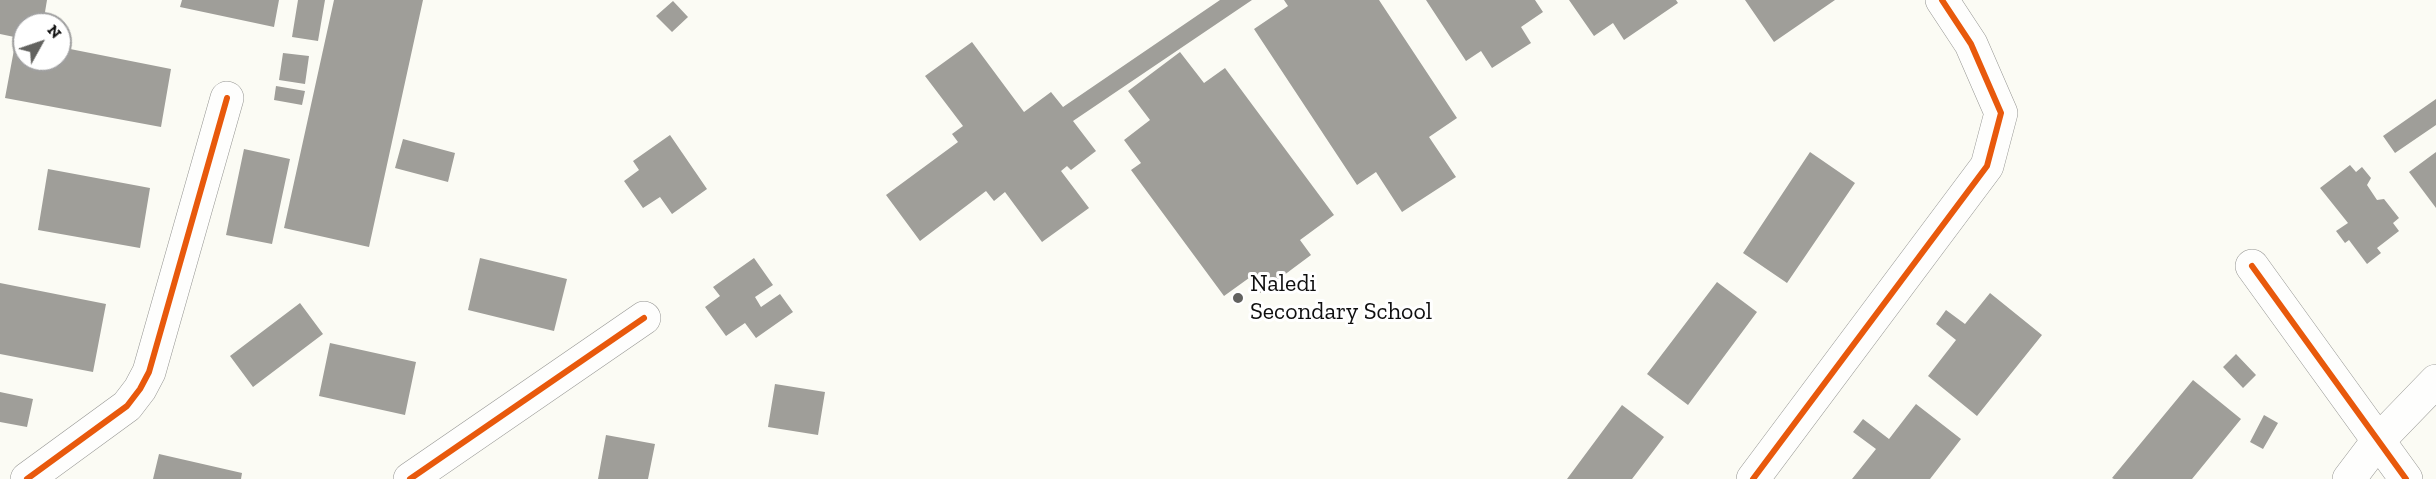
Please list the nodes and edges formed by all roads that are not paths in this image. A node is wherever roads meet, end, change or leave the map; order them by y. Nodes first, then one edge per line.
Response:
1 (1942, 0) edge
2 (228, 98) dead end
3 (2252, 266) dead end
4 (644, 318) dead end
5 (2436, 381) edge
6 (2377, 442) junction
7 (27, 479) edge
8 (410, 479) edge
9 (1753, 479) edge
10 (2349, 479) edge
11 (2406, 479) edge

1 - 9 street
2 - 7 street
3 - 6 street
4 - 8 street
5 - 6 street
6 - 10 street
6 - 11 street

